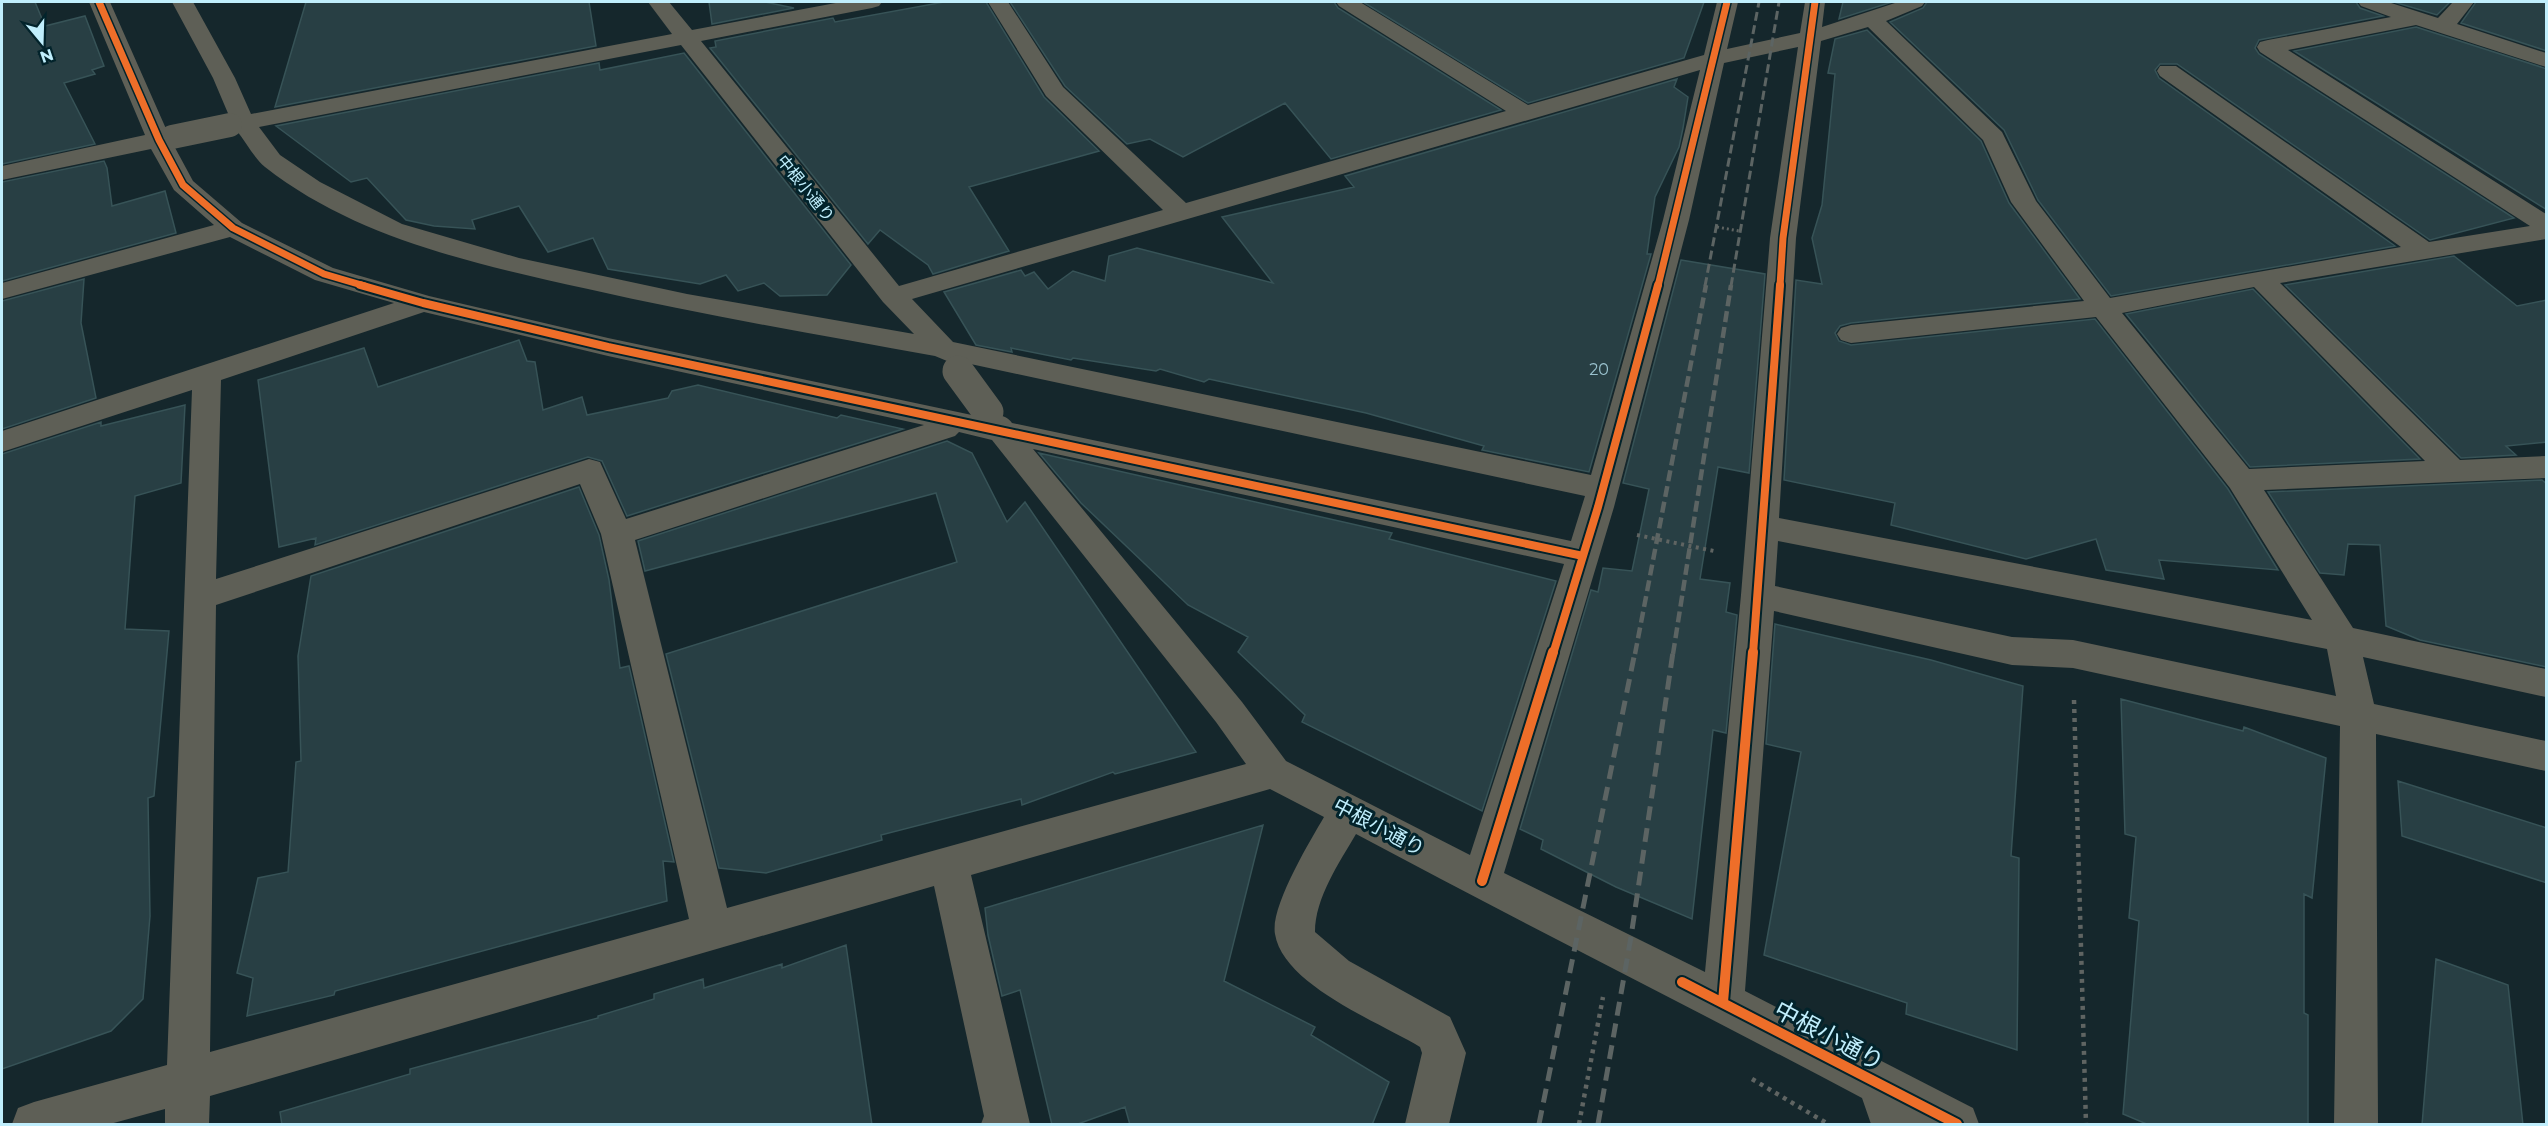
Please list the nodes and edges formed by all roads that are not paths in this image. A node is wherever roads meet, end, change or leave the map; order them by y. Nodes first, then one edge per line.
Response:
1 (99, 2) edge
2 (183, 2) edge
3 (658, 2) edge
4 (872, 2) edge
5 (998, 2) edge
6 (1346, 2) edge
7 (1727, 2) edge
8 (1815, 2) edge
9 (1915, 2) edge
10 (2368, 2) edge
11 (2464, 2) edge
12 (2417, 18) junction
13 (1873, 20) junction
14 (2443, 26) junction
15 (686, 36) junction
16 (1811, 39) junction
17 (1716, 58) junction
18 (2547, 60) edge
19 (2168, 71) dead end
20 (1526, 114) junction
21 (237, 124) junction
22 (165, 138) junction
23 (2, 173) edge
24 (1180, 212) junction
25 (2547, 225) edge
26 (232, 228) junction
27 (2547, 231) edge
28 (2424, 251) junction
29 (2260, 278) junction
30 (2, 291) edge
31 (893, 296) junction
32 (423, 303) junction
33 (2103, 308) junction
34 (1851, 334) dead end
35 (951, 360) junction
36 (207, 374) junction
37 (953, 421) junction
38 (996, 422) junction
39 (2, 442) edge
40 (2547, 466) edge
41 (2453, 471) junction
42 (2241, 480) junction
43 (1600, 498) junction
44 (1761, 531) junction
45 (616, 534) junction
46 (1585, 549) junction
47 (1758, 584) junction
48 (199, 598) junction
49 (2342, 639) junction
50 (2547, 683) edge
51 (2358, 714) junction
52 (2547, 756) edge
53 (1273, 772) junction
54 (1349, 811) junction
55 (949, 864) junction
56 (1482, 881) junction
57 (712, 929) junction
58 (1723, 1002) junction
59 (189, 1081) junction
60 (1880, 1084) junction
61 (34, 1125) edge
62 (187, 1125) edge
63 (1003, 1125) edge
64 (1426, 1125) edge
65 (1893, 1125) edge
66 (1957, 1125) edge
67 (2356, 1125) edge

1 - 22 street
2 - 21 street
3 - 15 street, 中根小通り
4 - 15 street
5 - 24 street
6 - 20 street
7 - 17 street
8 - 16 street
9 - 13 street
10 - 12 street
11 - 14 street
12 - 14 street
12 - 25 street
13 - 16 street
13 - 33 street
14 - 18 street
15 - 21 street
15 - 31 street, 中根小通り
16 - 17 street
16 - 44 street
17 - 20 street
17 - 43 street
19 - 28 street
20 - 24 street
21 - 22 street, bridge
21 - 35 street
22 - 23 street
22 - 26 street
24 - 31 street
26 - 30 street
26 - 32 street
27 - 28 street
28 - 29 street
29 - 33 street
29 - 41 street
31 - 35 street, 中根小通り
32 - 36 street
32 - 37 street
33 - 34 street
33 - 42 street
35 - 38 street, 中根小通り, bridge
35 - 43 street
36 - 39 street
36 - 48 street
37 - 38 street
37 - 45 street
38 - 46 street
38 - 53 street, 中根小通り
40 - 41 street
41 - 42 street
42 - 49 street
43 - 46 street
44 - 47 street
44 - 49 street
45 - 48 street
45 - 57 street
46 - 56 street
47 - 51 street
47 - 58 street
48 - 59 street
49 - 50 street
49 - 51 street
51 - 52 street
51 - 67 street
53 - 54 street, 中根小通り
53 - 55 street
54 - 56 street, 中根小通り
54 - 64 street
55 - 57 street
55 - 63 street
56 - 58 street, 中根小通り
57 - 59 street
58 - 60 street, 中根小通り
59 - 61 street
59 - 62 street
60 - 65 street
60 - 66 street, 中根小通り

